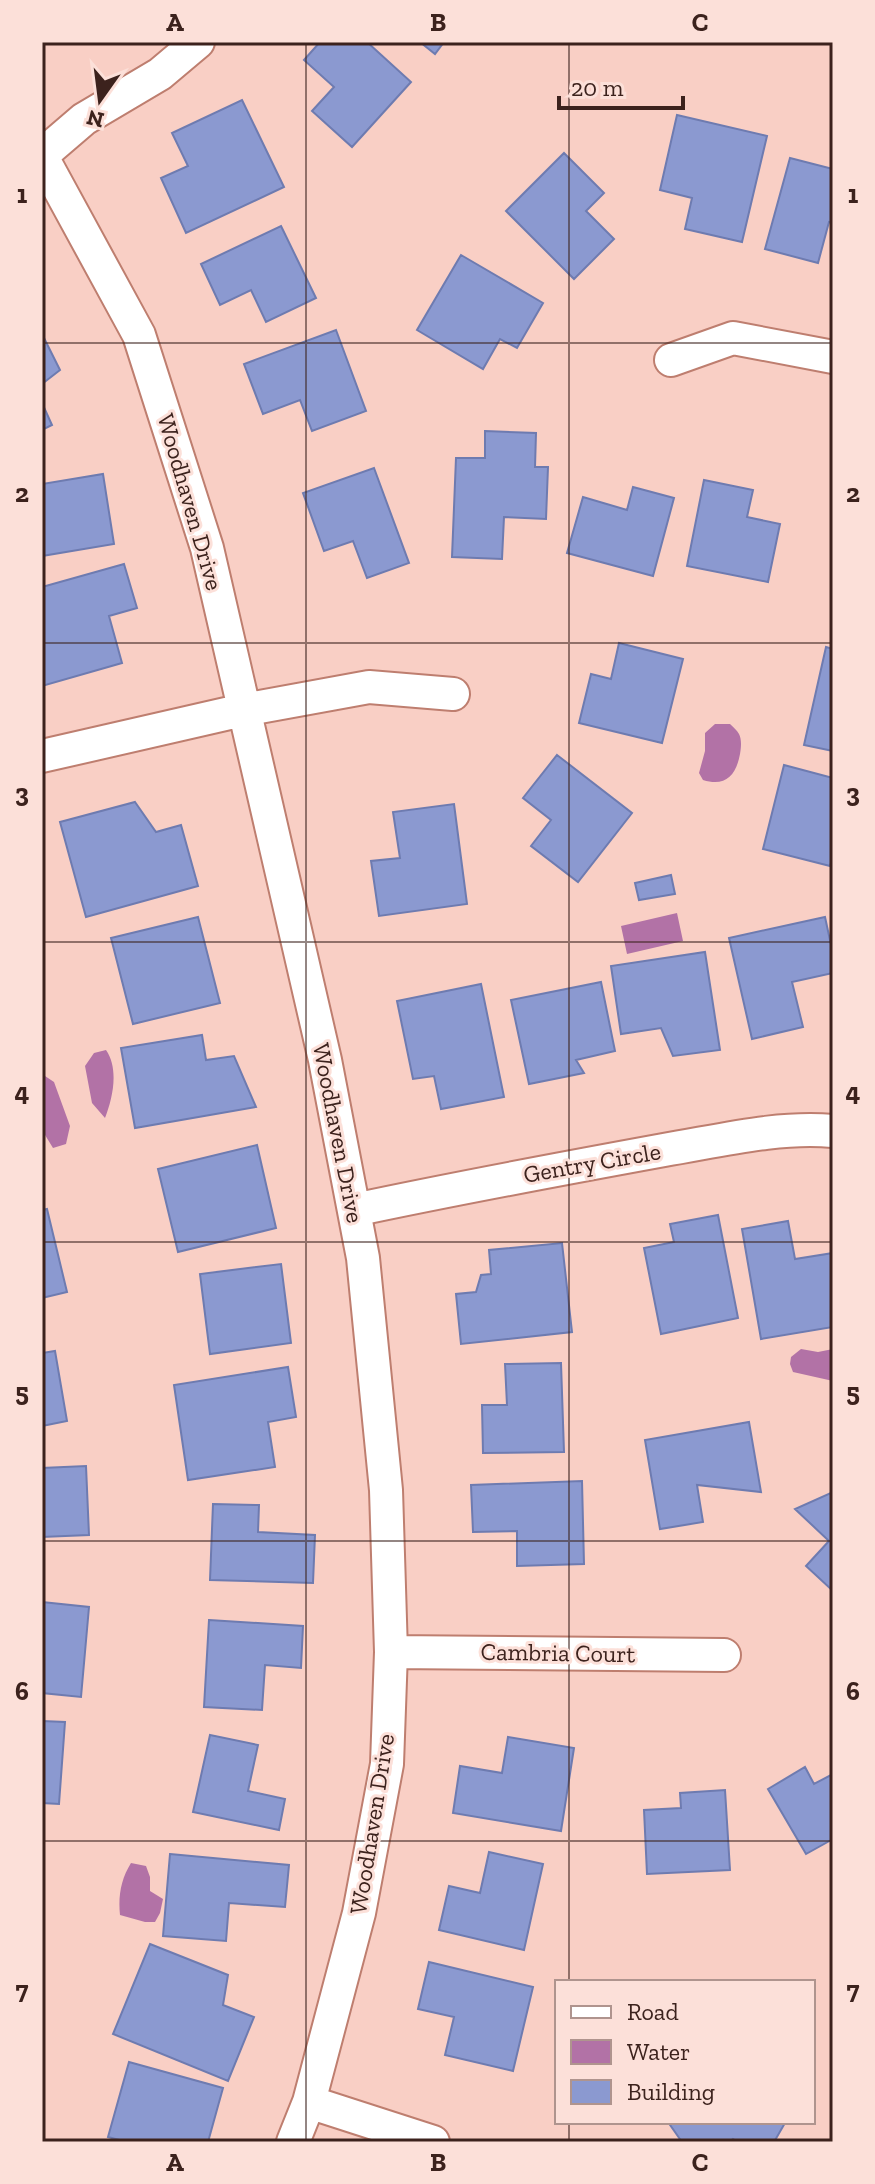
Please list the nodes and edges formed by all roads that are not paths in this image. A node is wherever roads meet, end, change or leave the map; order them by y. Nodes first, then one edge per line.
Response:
1 (198, 42) edge
2 (42, 156) edge
3 (833, 357) edge
4 (671, 360) dead end
5 (453, 694) dead end
6 (243, 710) junction
7 (42, 756) edge
8 (833, 1131) edge
9 (354, 1210) junction
10 (391, 1652) junction
11 (724, 1655) dead end
12 (309, 2102) junction
13 (293, 2142) edge
14 (433, 2142) edge

1 - 2 street
2 - 6 street, Woodhaven Drive
3 - 4 street
5 - 6 street
6 - 7 street
6 - 9 street, Woodhaven Drive
8 - 9 street, Gentry Circle
9 - 10 street, Woodhaven Drive
10 - 11 street, Cambria Court
10 - 12 street, Woodhaven Drive
12 - 13 street, Woodhaven Drive
12 - 14 street

